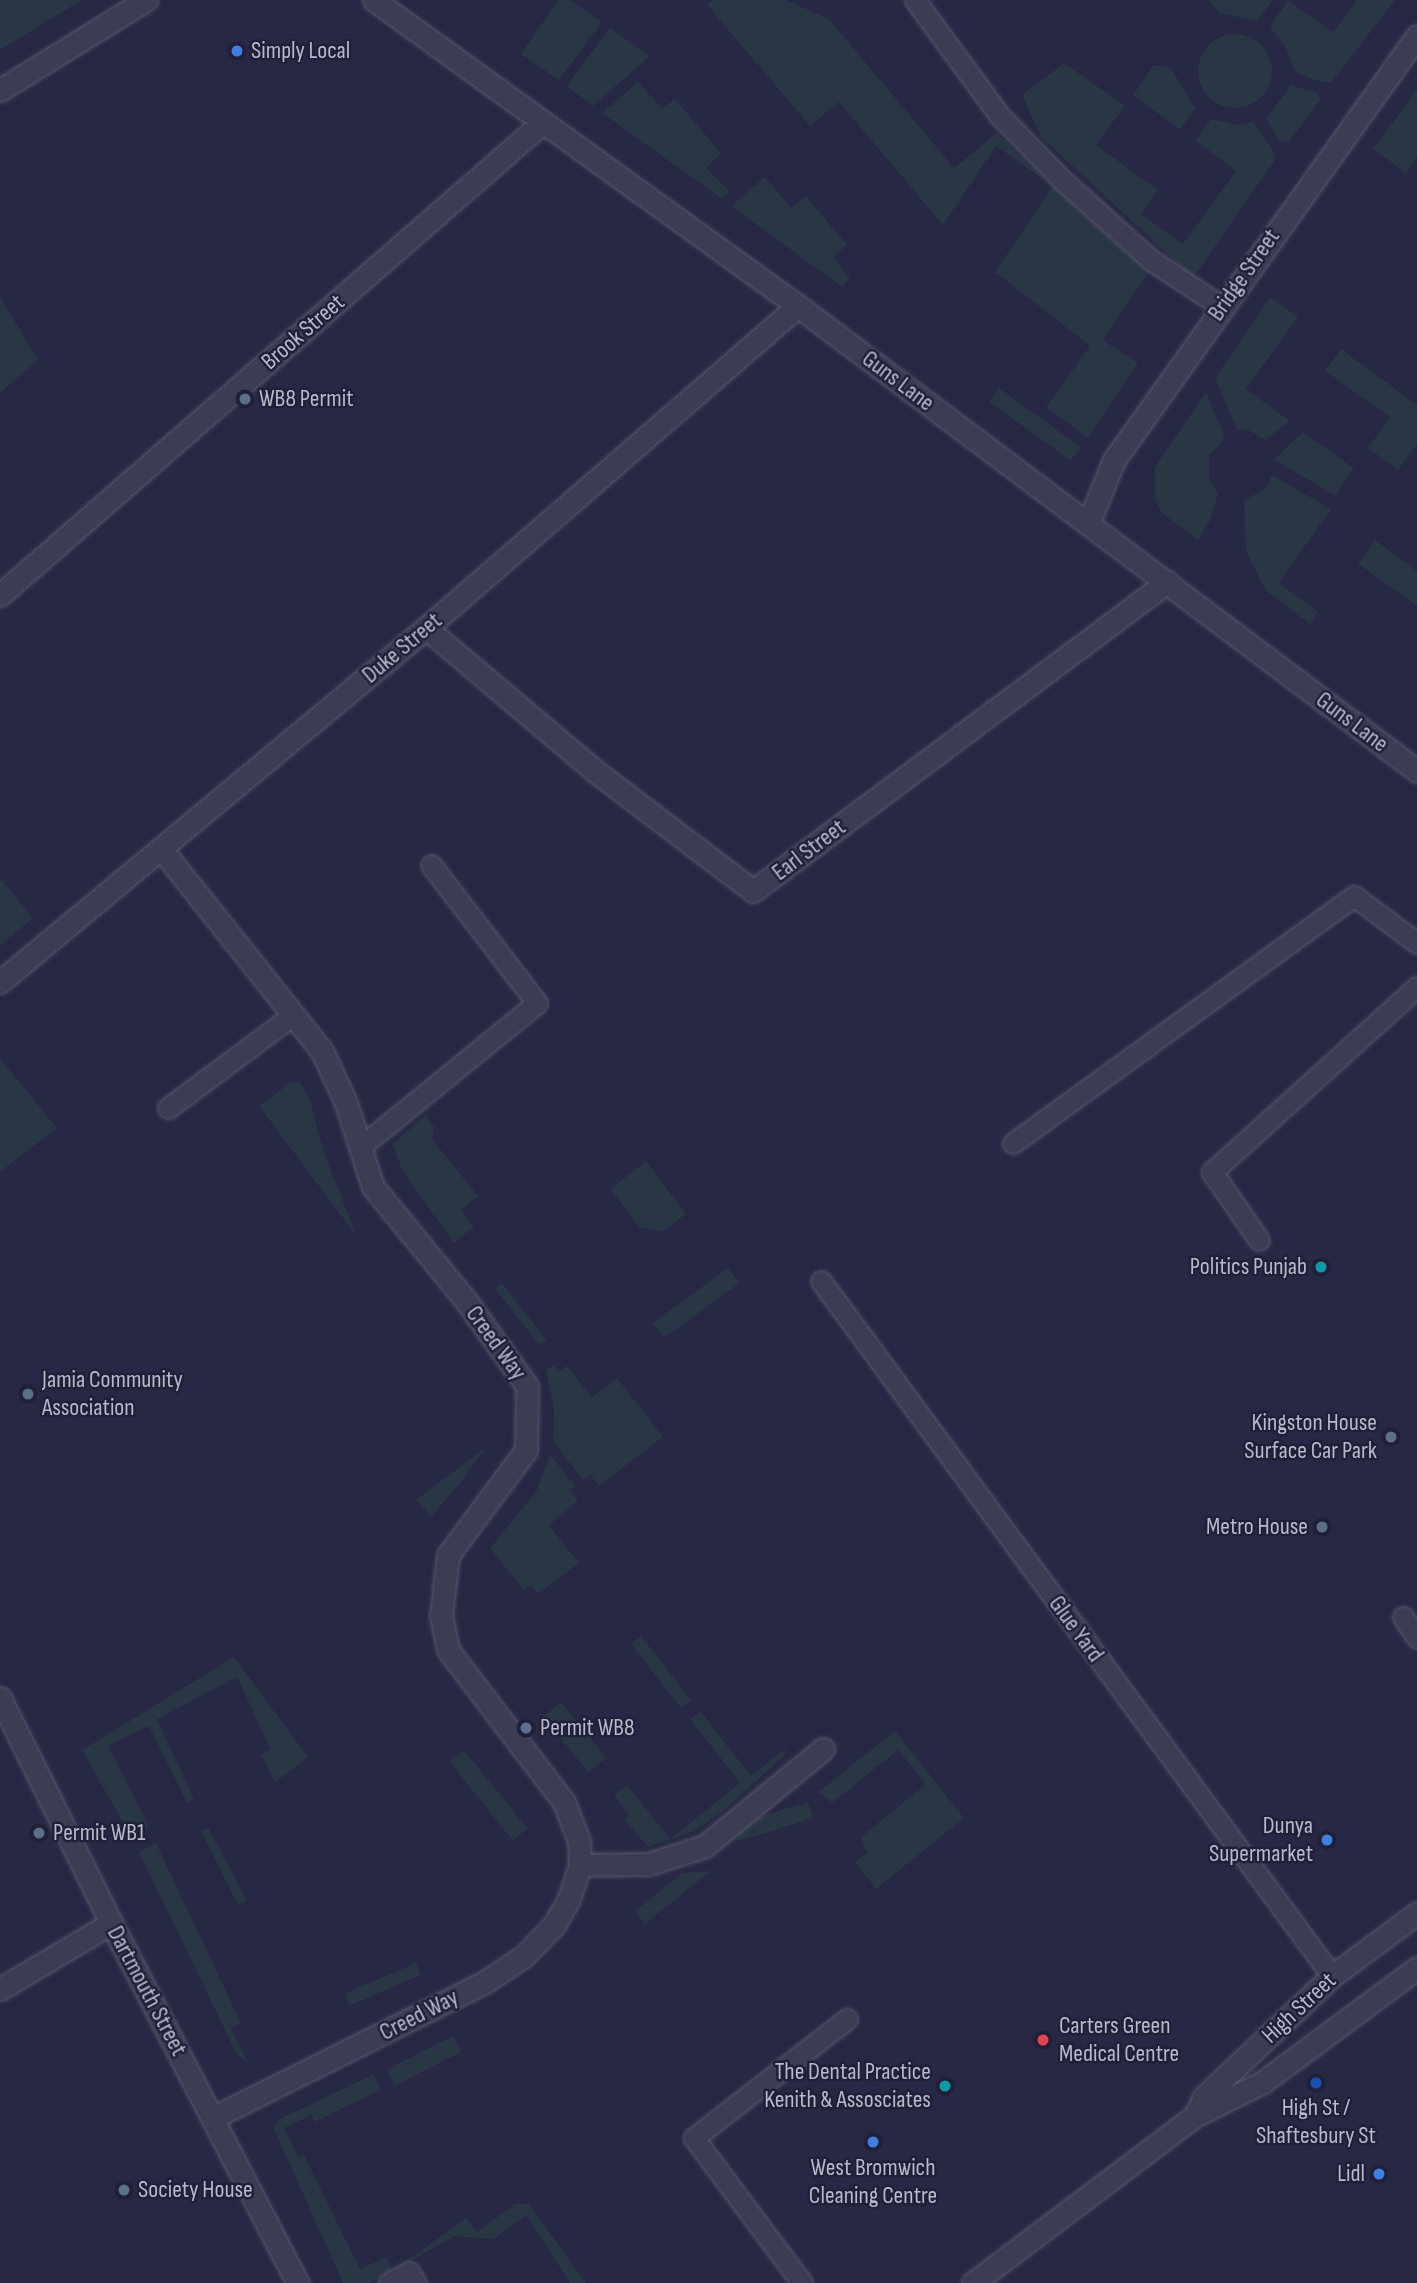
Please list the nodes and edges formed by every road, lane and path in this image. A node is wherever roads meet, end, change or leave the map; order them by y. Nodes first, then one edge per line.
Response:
1 (146, 0) edge
2 (374, 0) edge
3 (924, 3) edge
4 (1417, 36) edge
5 (0, 90) edge
6 (542, 123) junction
7 (798, 306) junction
8 (1222, 307) junction
9 (1088, 524) junction
10 (1167, 582) junction
11 (0, 595) edge
12 (426, 628) junction
13 (1417, 771) edge
14 (162, 850) junction
15 (431, 865) dead end
16 (1417, 943) edge
17 (0, 982) edge
18 (1417, 987) edge
19 (293, 1015) junction
20 (168, 1108) dead end
21 (1013, 1143) dead end
22 (360, 1147) junction
23 (1259, 1241) dead end
24 (821, 1281) dead end
25 (1403, 1617) dead end
26 (1417, 1638) edge
27 (0, 1698) edge
28 (823, 1749) dead end
29 (580, 1865) junction
30 (1413, 1919) edge
31 (111, 1923) junction
32 (1417, 1968) edge
33 (1332, 1976) junction
34 (0, 1989) edge
35 (847, 2019) dead end
36 (1195, 2116) junction
37 (214, 2117) junction
38 (298, 2283) edge
39 (389, 2283) edge
40 (416, 2283) edge
41 (802, 2283) edge
42 (973, 2283) edge

1 - 5 street
2 - 6 street, Guns Lane
3 - 8 lane
4 - 8 street, Bridge Street
6 - 7 street, Guns Lane
6 - 11 street, Brook Street
7 - 9 street, Guns Lane
7 - 12 street, Duke Street
8 - 9 street, Bridge Street
9 - 10 street, Guns Lane
10 - 12 street, Earl Street
10 - 13 street, Guns Lane
12 - 14 street, Duke Street
14 - 17 street, Duke Street
14 - 19 street, Creed Way
15 - 22 lane
16 - 21 lane
18 - 23 lane
19 - 20 lane
19 - 22 street, Creed Way
22 - 29 street, Creed Way
24 - 33 lane, Glue Yard
25 - 26 lane
27 - 31 street, Dartmouth Street
28 - 29 street
29 - 37 street, Creed Way
30 - 33 street, High Street
31 - 34 street
31 - 37 street, Dartmouth Street
32 - 36 street, High Street
33 - 36 street, High Street
35 - 41 lane
36 - 42 street, High Street
37 - 38 street, Dartmouth Street
39 - 40 lane

